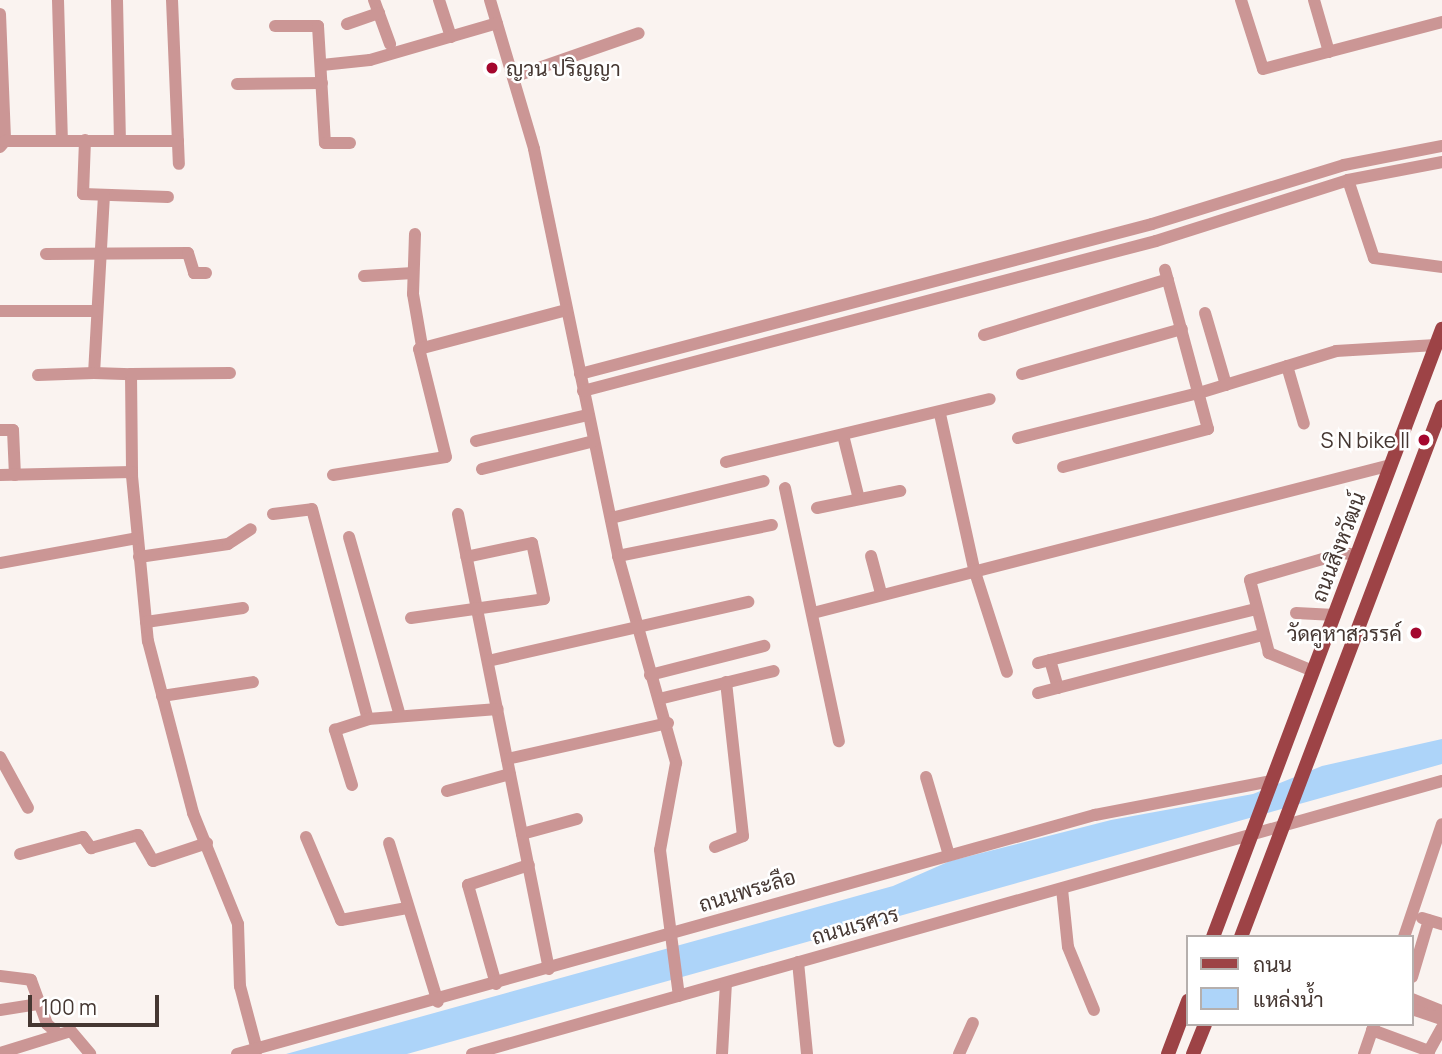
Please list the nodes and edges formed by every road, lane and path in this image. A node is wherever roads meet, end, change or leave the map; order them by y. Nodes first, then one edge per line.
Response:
1 (58, 0) edge
2 (117, 0) edge
3 (172, 0) edge
4 (374, 0) edge
5 (439, 0) edge
6 (490, 0) edge
7 (1241, 0) edge
8 (1314, 0) edge
9 (379, 13) junction
10 (0, 14) edge
11 (1442, 22) edge
12 (497, 23) junction
13 (347, 24) dead end
14 (275, 26) dead end
15 (639, 33) dead end
16 (450, 37) junction
17 (390, 44) dead end
18 (1329, 52) junction
19 (322, 65) junction
20 (513, 77) junction
21 (322, 83) junction
22 (237, 84) dead end
23 (85, 140) junction
24 (62, 141) junction
25 (120, 141) junction
26 (178, 141) junction
27 (351, 143) dead end
28 (3, 144) edge
29 (1442, 146) edge
30 (1442, 162) edge
31 (179, 164) dead end
32 (1348, 180) junction
33 (104, 195) junction
34 (168, 198) dead end
35 (415, 234) dead end
36 (46, 254) dead end
37 (100, 254) junction
38 (1442, 267) edge
39 (205, 273) dead end
40 (413, 273) junction
41 (364, 276) dead end
42 (567, 310) junction
43 (0, 311) edge
44 (97, 312) junction
45 (1205, 313) dead end
46 (1442, 328) edge
47 (1182, 329) junction
48 (984, 335) dead end
49 (1436, 345) junction
50 (422, 346) junction
51 (1287, 366) junction
52 (94, 373) junction
53 (230, 373) dead end
54 (131, 374) junction
55 (580, 374) junction
56 (1022, 374) dead end
57 (38, 375) dead end
58 (1226, 385) junction
59 (583, 391) junction
60 (1199, 393) junction
61 (990, 399) dead end
62 (1442, 407) edge
63 (940, 414) junction
64 (588, 415) junction
65 (1304, 424) dead end
66 (0, 430) edge
67 (842, 435) junction
68 (1018, 438) dead end
69 (476, 441) dead end
70 (593, 441) junction
71 (726, 462) dead end
72 (1391, 465) junction
73 (1063, 467) dead end
74 (482, 469) dead end
75 (132, 472) junction
76 (0, 475) edge
77 (16, 475) junction
78 (333, 475) dead end
79 (764, 481) dead end
80 (785, 488) dead end
81 (900, 491) dead end
82 (859, 499) junction
83 (817, 508) dead end
84 (273, 514) dead end
85 (458, 514) dead end
86 (611, 518) junction
87 (772, 525) dead end
88 (251, 529) dead end
89 (349, 537) dead end
90 (137, 538) junction
91 (1357, 555) junction
92 (618, 556) junction
93 (871, 556) dead end
94 (139, 557) junction
95 (466, 557) junction
96 (0, 563) edge
97 (974, 569) junction
98 (881, 594) junction
99 (748, 602) dead end
100 (243, 608) dead end
101 (1256, 609) junction
102 (478, 612) junction
103 (813, 613) junction
104 (1296, 613) dead end
105 (1335, 615) junction
106 (411, 618) dead end
107 (146, 621) junction
108 (636, 630) junction
109 (1262, 635) junction
110 (764, 646) dead end
111 (488, 661) junction
112 (774, 671) dead end
113 (1313, 671) junction
114 (1007, 672) dead end
115 (650, 675) junction
116 (253, 682) dead end
117 (726, 682) junction
118 (1058, 688) junction
119 (1038, 693) dead end
120 (162, 696) junction
121 (659, 699) junction
122 (498, 709) junction
123 (400, 716) junction
124 (368, 719) junction
125 (667, 723) junction
126 (839, 741) dead end
127 (0, 757) edge
128 (507, 759) junction
129 (510, 774) junction
130 (926, 777) dead end
131 (1272, 781) junction
132 (1442, 781) edge
133 (352, 785) dead end
134 (447, 791) dead end
135 (28, 808) dead end
136 (577, 819) dead end
137 (1442, 824) edge
138 (1285, 827) junction
139 (523, 834) junction
140 (306, 837) dead end
141 (1250, 839) junction
142 (207, 843) junction
143 (389, 843) dead end
144 (715, 847) dead end
145 (20, 854) dead end
146 (948, 855) junction
147 (529, 865) junction
148 (1062, 889) junction
149 (407, 908) junction
150 (1411, 915) junction
151 (1436, 922) edge
152 (1214, 935) edge
153 (1242, 935) edge
154 (1405, 935) edge
155 (671, 937) junction
156 (798, 962) junction
157 (549, 969) junction
158 (1414, 972) edge
159 (0, 976) edge
160 (726, 983) junction
161 (496, 984) junction
162 (678, 990) junction
163 (1414, 1000) edge
164 (438, 1002) junction
165 (38, 1004) junction
166 (1186, 1006) edge
167 (0, 1010) edge
168 (1094, 1010) dead end
169 (1414, 1010) edge
170 (1442, 1012) edge
171 (1442, 1019) edge
172 (973, 1023) dead end
173 (1204, 1026) edge
174 (1373, 1027) edge
175 (1442, 1028) edge
176 (58, 1034) junction
177 (257, 1050) junction
178 (0, 1053) edge
179 (90, 1054) edge
180 (237, 1054) edge
181 (472, 1054) edge
182 (722, 1054) edge
183 (807, 1054) edge
184 (959, 1054) edge
185 (1168, 1054) edge
186 (1194, 1054) edge
187 (1364, 1054) edge

1 - 24 street
2 - 25 street
3 - 26 street
4 - 9 street
5 - 16 street
6 - 12 street
7 - 18 street
8 - 18 street
9 - 13 street
9 - 17 street
10 - 28 street
11 - 18 street
12 - 16 street
12 - 20 street
14 - 19 street
15 - 20 street
16 - 19 street
19 - 21 street
20 - 42 street
21 - 22 street
21 - 27 street
23 - 24 street
23 - 25 street
23 - 33 street
24 - 28 street
25 - 26 street
26 - 31 street
29 - 55 street
30 - 32 street
32 - 38 street
32 - 59 street
33 - 34 street
33 - 37 street
35 - 40 street
36 - 37 street
37 - 39 street
37 - 44 street
40 - 41 street
40 - 50 street
42 - 50 street
42 - 55 street
43 - 44 street
44 - 52 street
45 - 58 street
46 - 49 main road, ถนนสิงหวัฒน์
47 - 48 street
47 - 56 street
47 - 60 street
49 - 51 street
49 - 72 main road, ถนนสิงหวัฒน์
50 - 78 street
51 - 58 street
51 - 65 street
52 - 54 street
52 - 57 street
53 - 54 street
54 - 75 street
55 - 59 street
58 - 60 street
59 - 64 street
60 - 68 street
60 - 73 street
61 - 63 street
62 - 138 main road
63 - 67 street
63 - 97 street
64 - 69 street
64 - 70 street
66 - 77 street
67 - 71 street
67 - 82 street
70 - 74 street
70 - 86 street
72 - 91 main road, ถนนสิงหวัฒน์
72 - 97 street
75 - 77 street
75 - 90 street
76 - 77 street
79 - 86 street
80 - 103 street
81 - 82 street
82 - 83 street
84 - 124 street
85 - 95 street
86 - 92 street
87 - 92 street
88 - 94 street
89 - 123 street
90 - 94 street
90 - 96 street
91 - 101 street
91 - 105 main road, ถนนสิงหวัฒน์
92 - 108 street
93 - 98 street
94 - 107 street
95 - 102 street
95 - 102 street
97 - 98 street
97 - 114 street
98 - 103 street
99 - 108 street
100 - 107 street
101 - 109 street
101 - 118 street
102 - 106 street
102 - 111 street
103 - 126 street
104 - 105 street
105 - 113 main road, ถนนสิงหวัฒน์
107 - 120 street
108 - 111 street
108 - 115 street
109 - 113 street
109 - 118 street
110 - 115 street
111 - 122 street
112 - 117 street
113 - 131 main road, ถนนสิงหวัฒน์
115 - 121 street
116 - 120 street
117 - 121 street
117 - 144 street
118 - 119 street
120 - 142 street
121 - 125 street
122 - 123 street
122 - 128 street
123 - 124 street
124 - 133 street
125 - 128 street
125 - 155 street
127 - 135 street
128 - 129 street
129 - 134 street
129 - 139 street
130 - 146 street
131 - 141 main road, ถนนสิงหวัฒน์
131 - 146 street, ถนนพระลือ
132 - 138 street, ถนนเรศวร
136 - 139 street
137 - 150 street
138 - 141 street, ถนนเรศวร
138 - 153 main road
139 - 147 street
140 - 149 street
141 - 148 street, ถนนเรศวร
141 - 152 main road, ถนนสิงหวัฒน์
142 - 145 street
142 - 177 street
143 - 149 street
146 - 155 street, ถนนพระลือ
147 - 157 street
147 - 161 street
148 - 156 street, ถนนเรศวร
148 - 168 street
149 - 164 street
150 - 151 street
150 - 154 street
151 - 158 street
155 - 157 street, ถนนพระลือ
155 - 162 street
156 - 160 street, ถนนเรศวร
156 - 183 street
157 - 161 street, ถนนพระลือ
159 - 165 street
160 - 162 street, ถนนเรศวร
160 - 182 street
161 - 164 street, ถนนพระลือ
162 - 181 street, ถนนเรศวร
163 - 170 street
164 - 177 street, ถนนพระลือ
165 - 167 street
165 - 176 street
166 - 185 main road
169 - 171 street
172 - 184 street
173 - 186 main road
174 - 175 street
174 - 187 street
176 - 178 street
176 - 179 street
177 - 180 street, ถนนพระลือ

